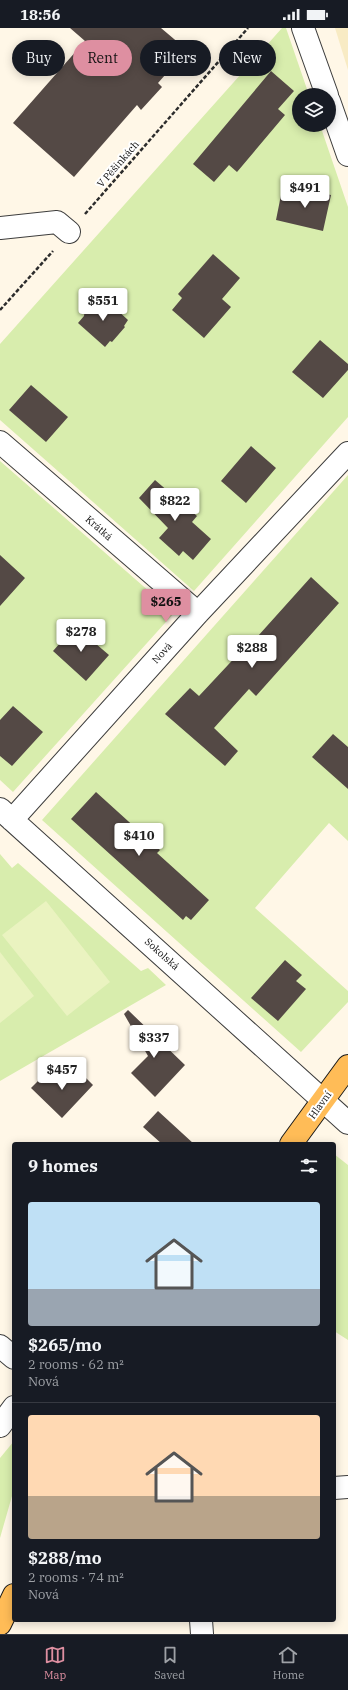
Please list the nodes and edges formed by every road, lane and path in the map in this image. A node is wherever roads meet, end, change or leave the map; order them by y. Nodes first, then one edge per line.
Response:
1 (248, 28) edge
2 (303, 28) edge
3 (324, 88) edge
4 (336, 121) edge
5 (348, 155) edge
6 (0, 228) edge
7 (69, 232) junction
8 (0, 310) edge
9 (0, 442) edge
10 (348, 453) edge
11 (198, 614) junction
12 (6, 814) edge
13 (348, 1066) edge
14 (323, 1100) junction
15 (348, 1123) edge
16 (292, 1142) edge
17 (0, 1346) edge
18 (12, 1356) edge
19 (12, 1410) edge
20 (0, 1426) edge
21 (348, 1487) edge
22 (336, 1488) edge
23 (12, 1599) edge
24 (201, 1622) edge
25 (0, 1624) edge
26 (202, 1634) edge

1 - 7 path, V Pěšinkách
2 - 3 street
4 - 5 street
6 - 7 street
7 - 8 path, V Pěšinkách
9 - 11 street, Krátká
10 - 11 street, Nová
11 - 12 street, Nová
12 - 14 street, Sokolská
13 - 14 main road, Hlavní
14 - 15 street, Sokolská
14 - 16 main road, Hlavní
17 - 18 street
19 - 20 street
21 - 22 street
23 - 25 main road
24 - 26 street

